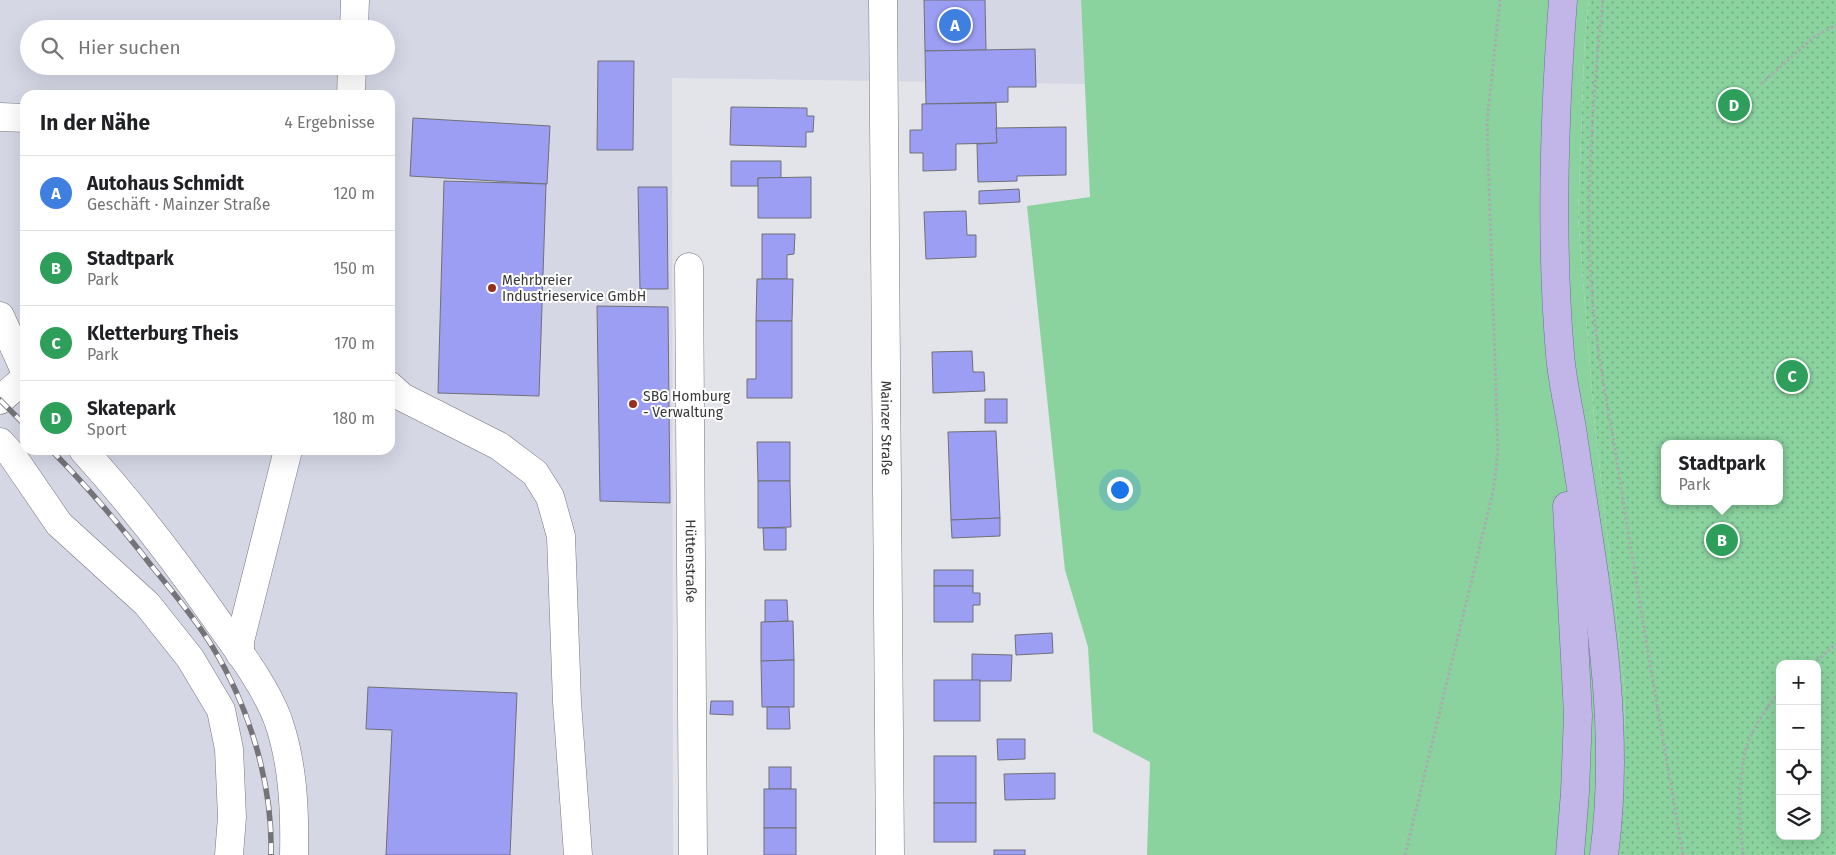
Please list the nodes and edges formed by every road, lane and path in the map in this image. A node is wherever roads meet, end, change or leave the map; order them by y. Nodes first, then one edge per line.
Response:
1 (355, 0) edge
2 (883, 0) edge
3 (1500, 0) edge
4 (1563, 0) edge
5 (1603, 0) edge
6 (354, 20) edge
7 (1836, 25) edge
8 (352, 75) edge
9 (1761, 84) dead end
10 (351, 90) edge
11 (0, 117) edge
12 (20, 118) edge
13 (689, 267) dead end
14 (0, 316) edge
15 (20, 359) edge
16 (1563, 380) junction
17 (20, 382) edge
18 (395, 391) edge
19 (0, 400) edge
20 (0, 442) edge
21 (87, 455) edge
22 (287, 455) edge
23 (1836, 644) edge
24 (240, 654) junction
25 (1818, 660) edge
26 (1776, 696) edge
27 (230, 855) edge
28 (294, 855) edge
29 (578, 855) edge
30 (692, 855) edge
31 (890, 855) edge
32 (1405, 855) edge
33 (1570, 855) edge
34 (1604, 855) edge
35 (1683, 855) edge
36 (1743, 855) edge

1 - 6 street
2 - 31 street, Mainzer Straße
3 - 32 path
4 - 16 main road
5 - 35 path
7 - 9 path
8 - 10 street
11 - 12 street
13 - 30 street, Hüttenstraße
14 - 15 street
16 - 33 main road
16 - 34 main road
17 - 19 street
18 - 29 street
20 - 27 street
21 - 24 street
22 - 24 street
23 - 25 path
24 - 28 street
26 - 36 path

